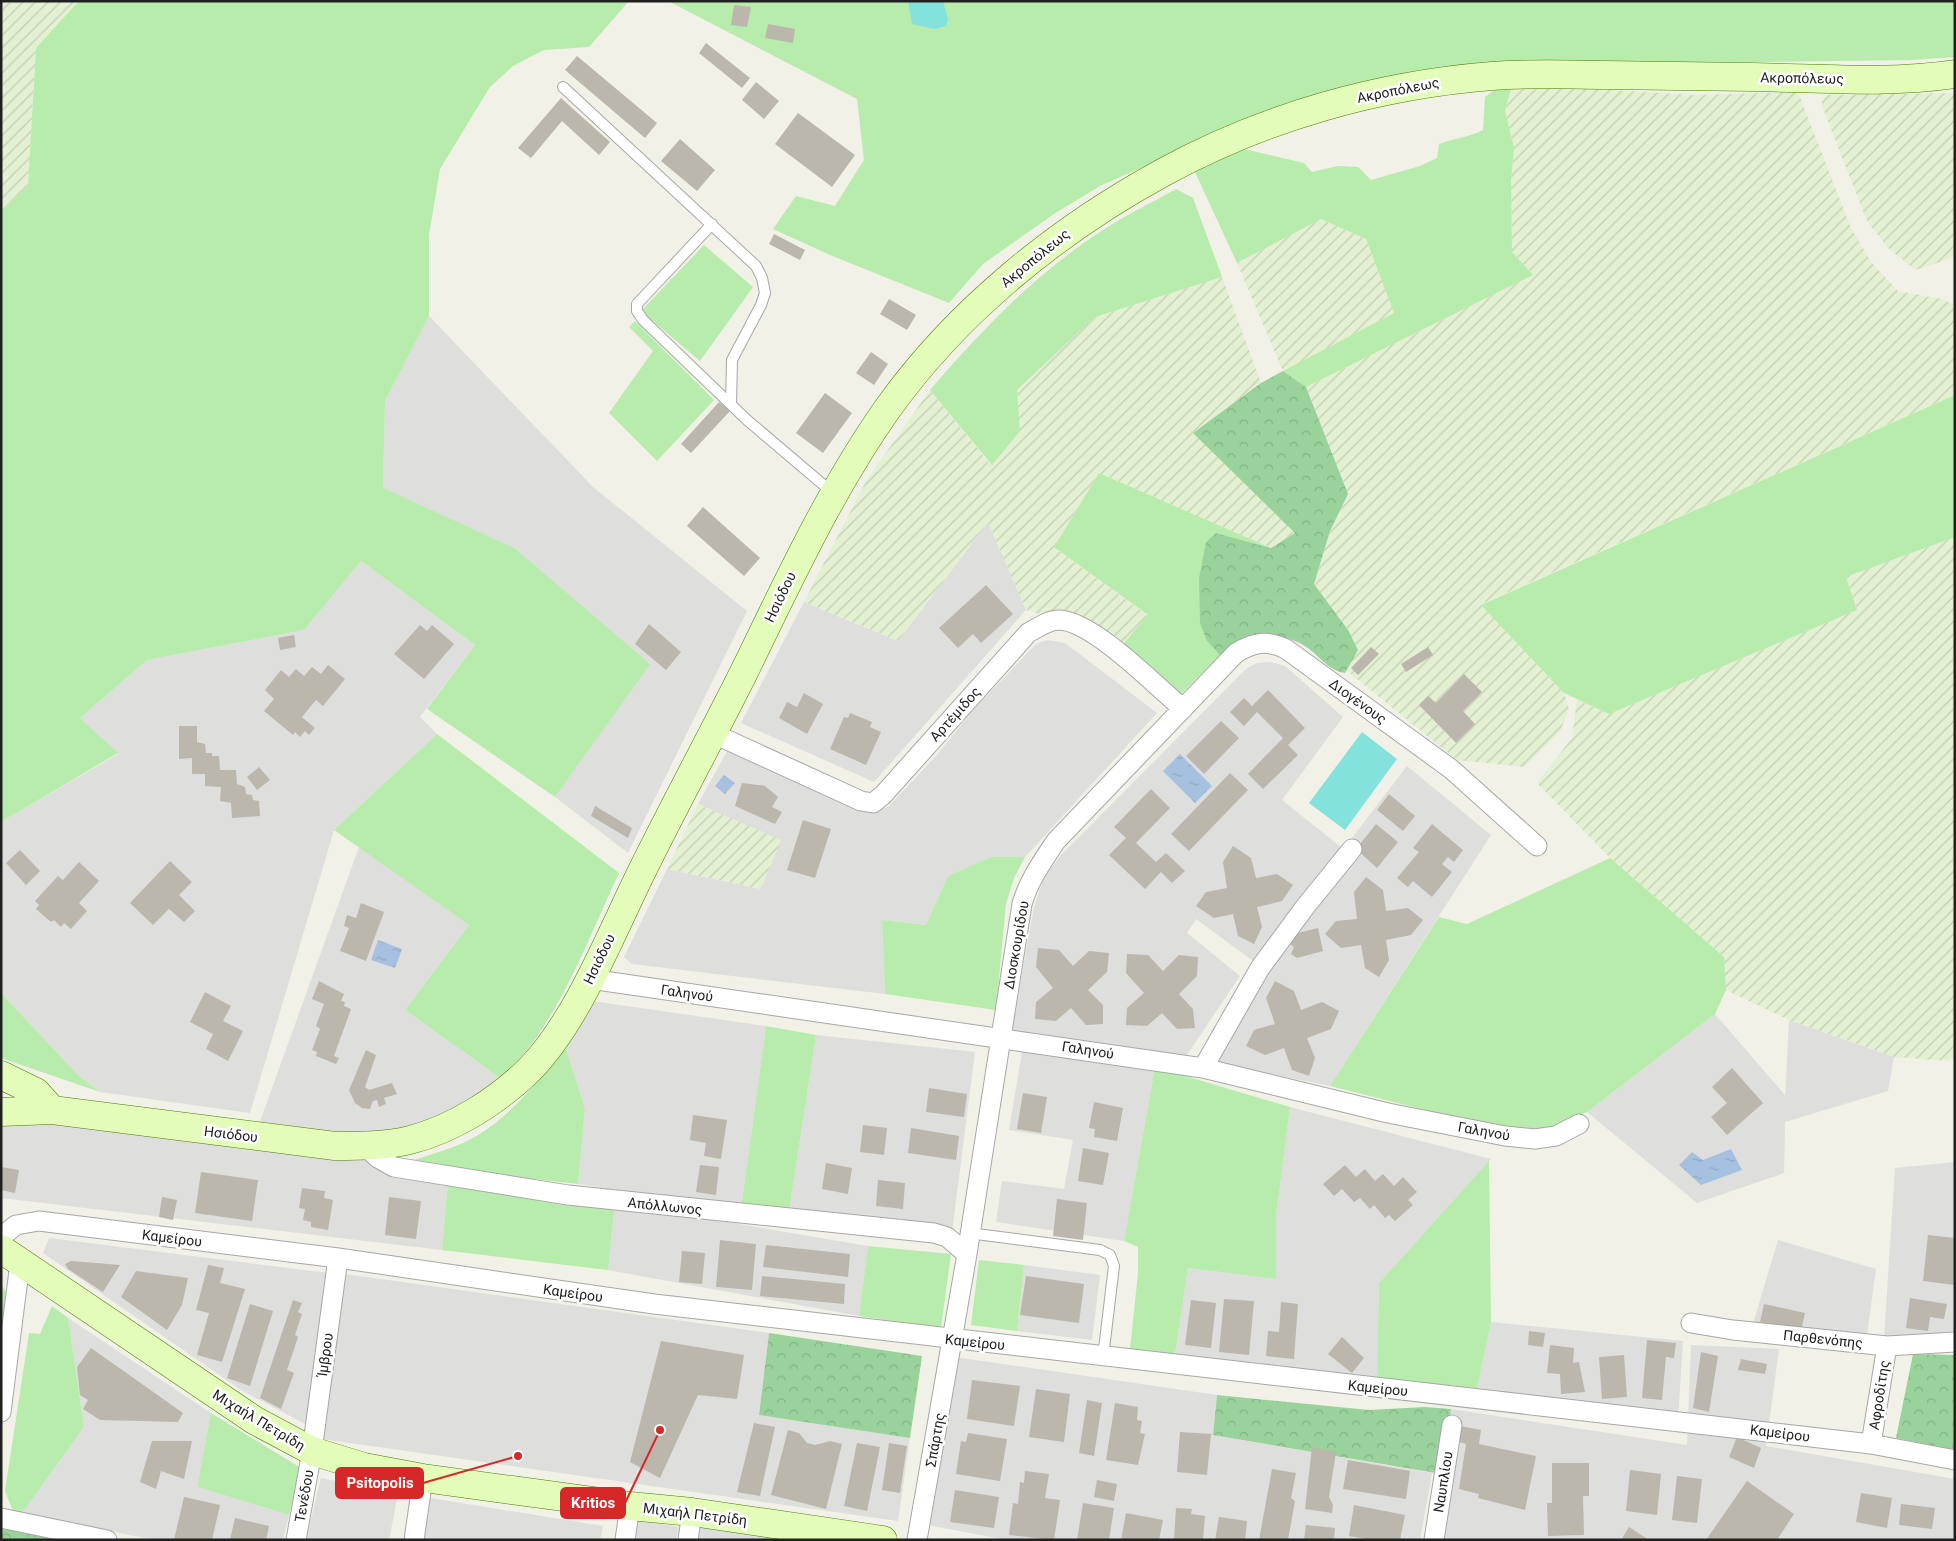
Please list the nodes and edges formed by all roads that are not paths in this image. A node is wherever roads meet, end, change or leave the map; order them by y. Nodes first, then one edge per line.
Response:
1 (1955, 74) edge
2 (563, 87) dead end
3 (712, 224) junction
4 (924, 363) joint
5 (731, 404) junction
6 (834, 493) junction
7 (1260, 642) joint
8 (1183, 709) junction
9 (712, 733) junction
10 (1537, 846) dead end
11 (1352, 850) dead end
12 (590, 979) junction
13 (1000, 1037) junction
14 (1203, 1068) junction
15 (3, 1075) edge
16 (52, 1110) junction
17 (7, 1112) edge
18 (1578, 1124) dead end
19 (365, 1146) junction
20 (969, 1233) junction
21 (1, 1237) edge
22 (967, 1254) junction
23 (10, 1256) edge
24 (338, 1258) junction
25 (1691, 1323) dead end
26 (952, 1340) junction
27 (1955, 1342) edge
28 (1887, 1346) junction
29 (1103, 1357) junction
30 (1, 1412) edge
31 (1452, 1425) dead end
32 (1871, 1444) junction
33 (312, 1451) junction
34 (1955, 1460) edge
35 (423, 1478) junction
36 (630, 1506) junction
37 (692, 1512) junction
38 (1, 1518) edge
39 (107, 1540) edge
40 (296, 1540) edge
41 (414, 1540) edge
42 (626, 1540) edge
43 (688, 1540) edge
44 (883, 1540) edge
45 (917, 1540) edge
46 (1434, 1540) edge

1 - 4 street, Ακροπόλεως
2 - 3 lane
3 - 5 lane
3 - 5 lane
4 - 6 street, Ησιόδου
5 - 6 lane
6 - 9 street, Ησιόδου
7 - 8 street, Διοσκουρίδου
7 - 10 street, Διογένους
8 - 9 street, Αρτέμιδος
8 - 13 street, Διοσκουρίδου
9 - 12 street, Ησιόδου
11 - 14 street
12 - 13 street, Γαληνού
12 - 19 street, Ησιόδου
13 - 14 street, Γαληνού
13 - 20 street, Διοσκουρίδου
14 - 18 street, Γαληνού
15 - 16 street
15 - 17 street
16 - 17 street, Ησιόδου
16 - 19 street, Ησιόδου
19 - 22 street, Απόλλωνος
20 - 22 street, Διοσκουρίδου
20 - 29 lane
21 - 24 street, Καμείρου
22 - 26 street, Διοσκουρίδου
23 - 30 street
23 - 33 street, Μιχαήλ Πετρίδη
24 - 26 street, Καμείρου
24 - 33 street, Ίμβρου
25 - 28 street, Παρθενόπης
26 - 29 street, Καμείρου
26 - 45 street, Σπάρτης
27 - 28 street, Παρθενόπης
28 - 32 street, Αφροδίτης
29 - 32 street, Καμείρου
31 - 46 street, Ναυπλίου
32 - 34 street, Καμείρου
33 - 35 street, Μιχαήλ Πετρίδη
33 - 40 street, Τενέδου
35 - 36 street, Μιχαήλ Πετρίδη
35 - 41 street
36 - 37 street, Μιχαήλ Πετρίδη
36 - 42 street
37 - 43 street
37 - 44 street, Μιχαήλ Πετρίδη
38 - 39 street

